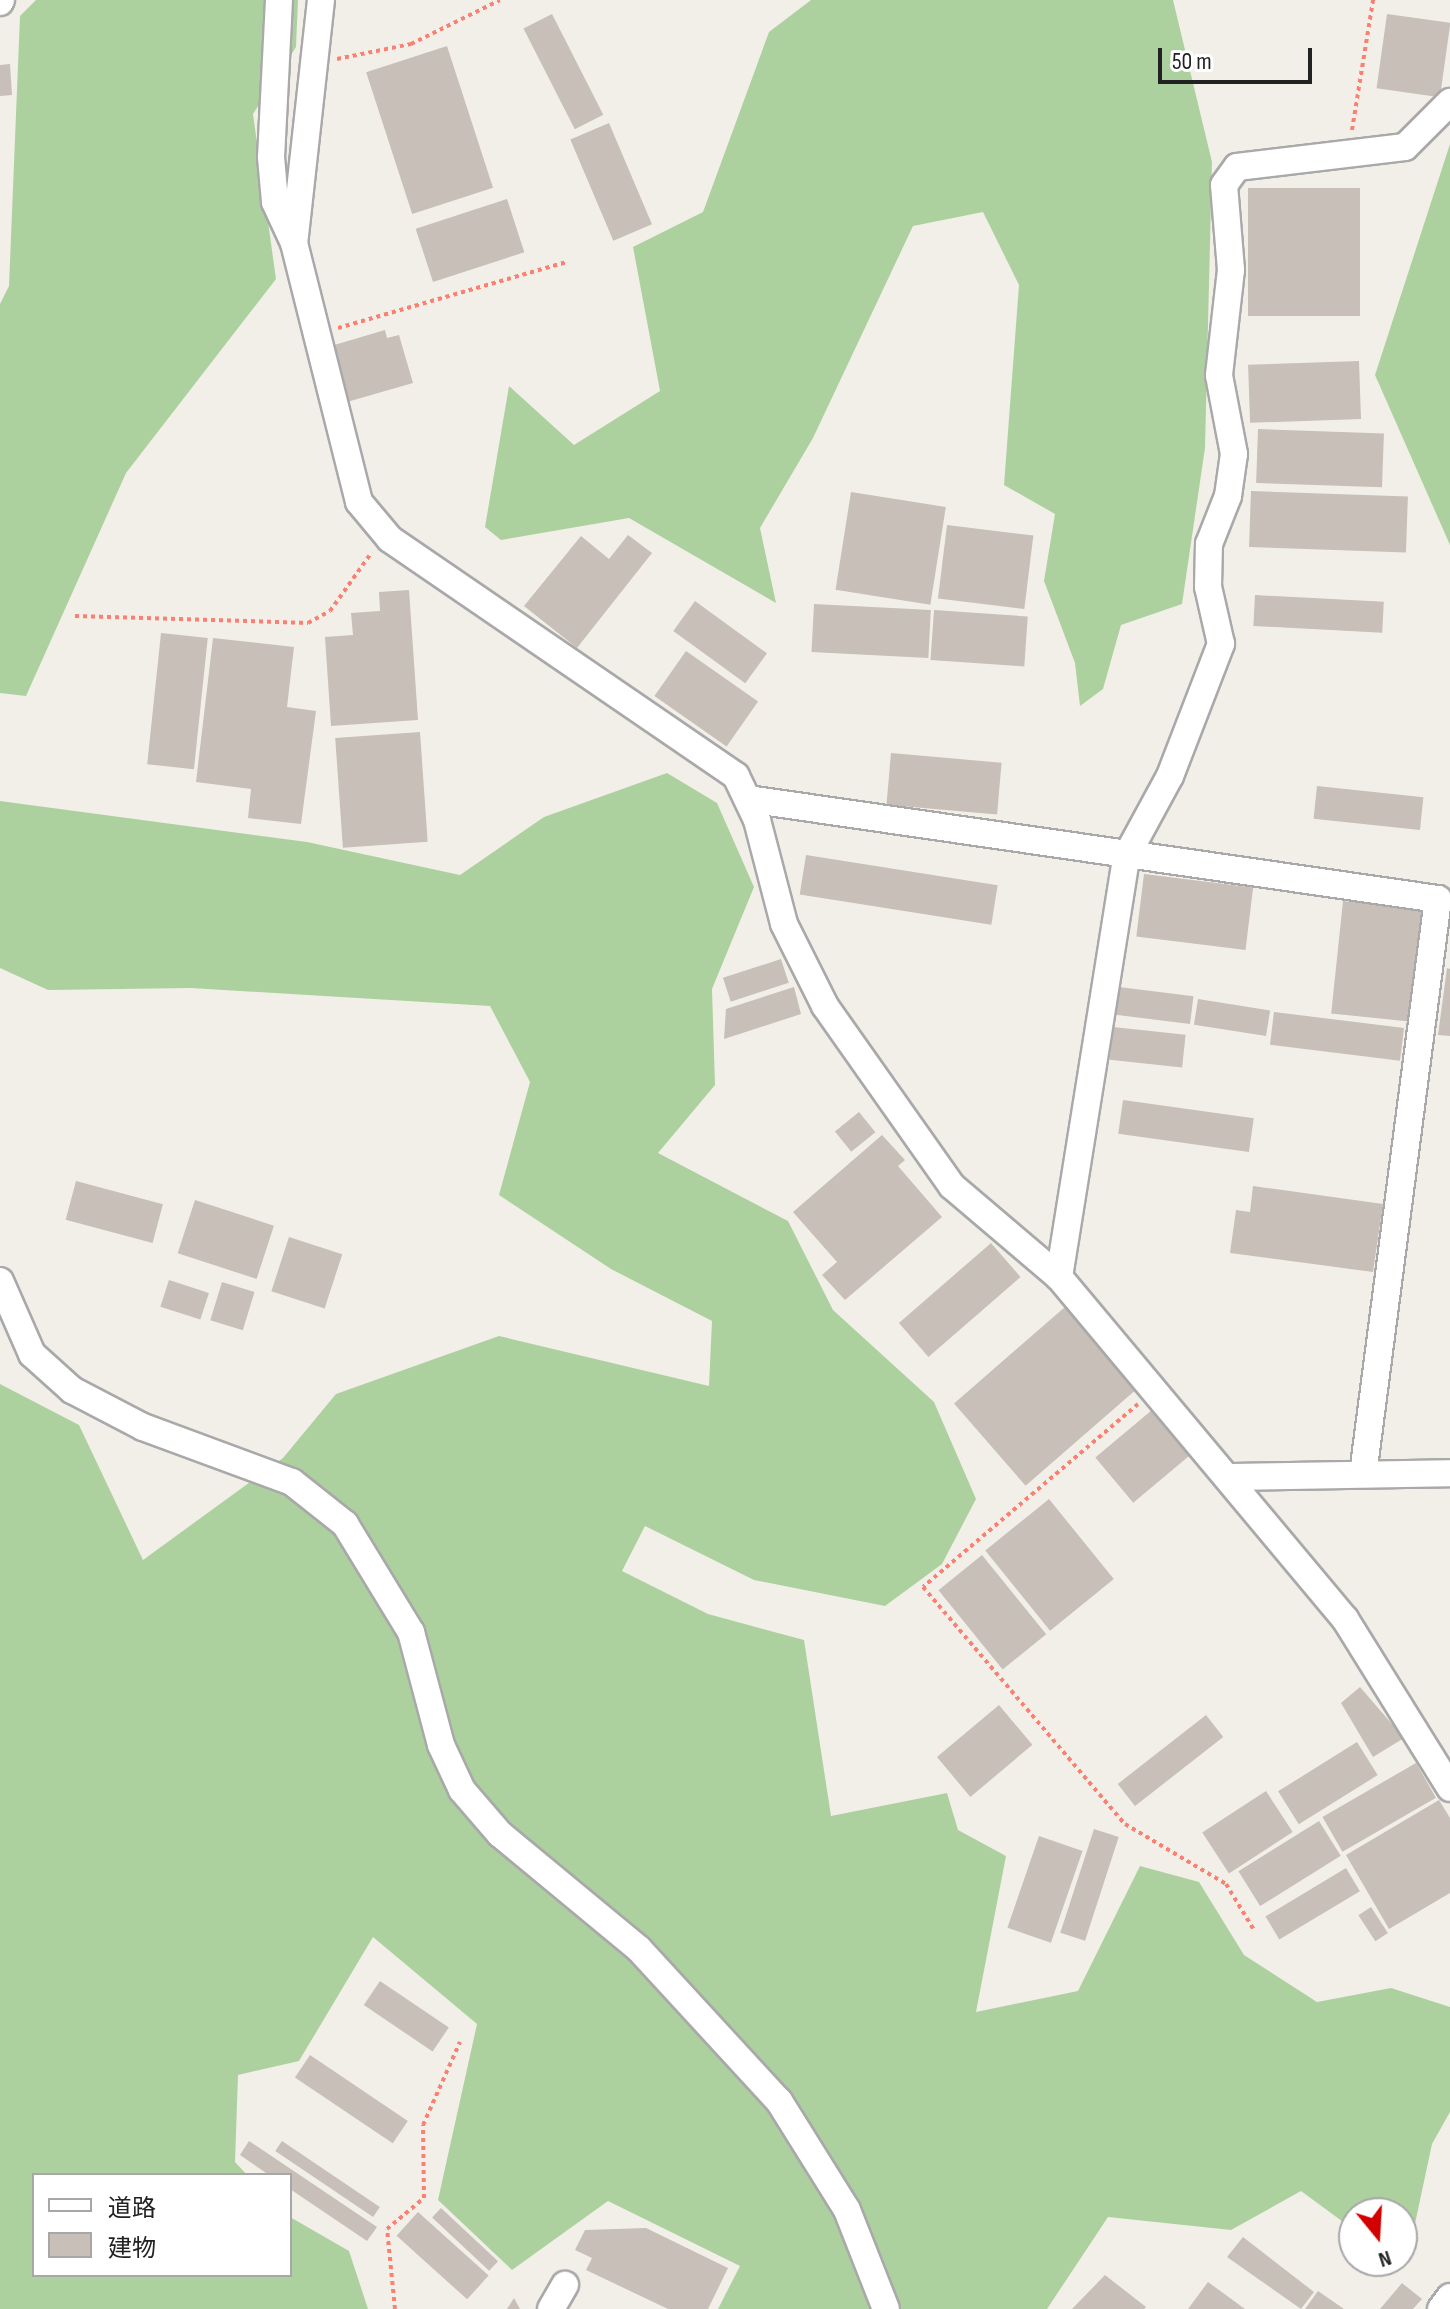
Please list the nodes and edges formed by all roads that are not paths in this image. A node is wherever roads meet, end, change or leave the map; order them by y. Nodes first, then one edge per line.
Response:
1 (279, 0) edge
2 (321, 0) edge
3 (1450, 102) edge
4 (294, 243) junction
5 (748, 799) junction
6 (1126, 857) junction
7 (1059, 1277) junction
8 (0, 1281) edge
9 (1450, 1473) edge
10 (1363, 1474) junction
11 (1230, 1477) junction
12 (1450, 1788) edge
13 (565, 2285) dead end
14 (1450, 2297) edge
15 (551, 2309) edge
16 (886, 2309) edge
17 (1441, 2309) edge

1 - 4 street
2 - 4 street
3 - 6 street
4 - 5 street
5 - 6 street
5 - 7 street
6 - 7 street
6 - 10 street
7 - 11 street
8 - 16 street
9 - 10 street
10 - 11 street
11 - 12 street
13 - 15 street
14 - 17 street

